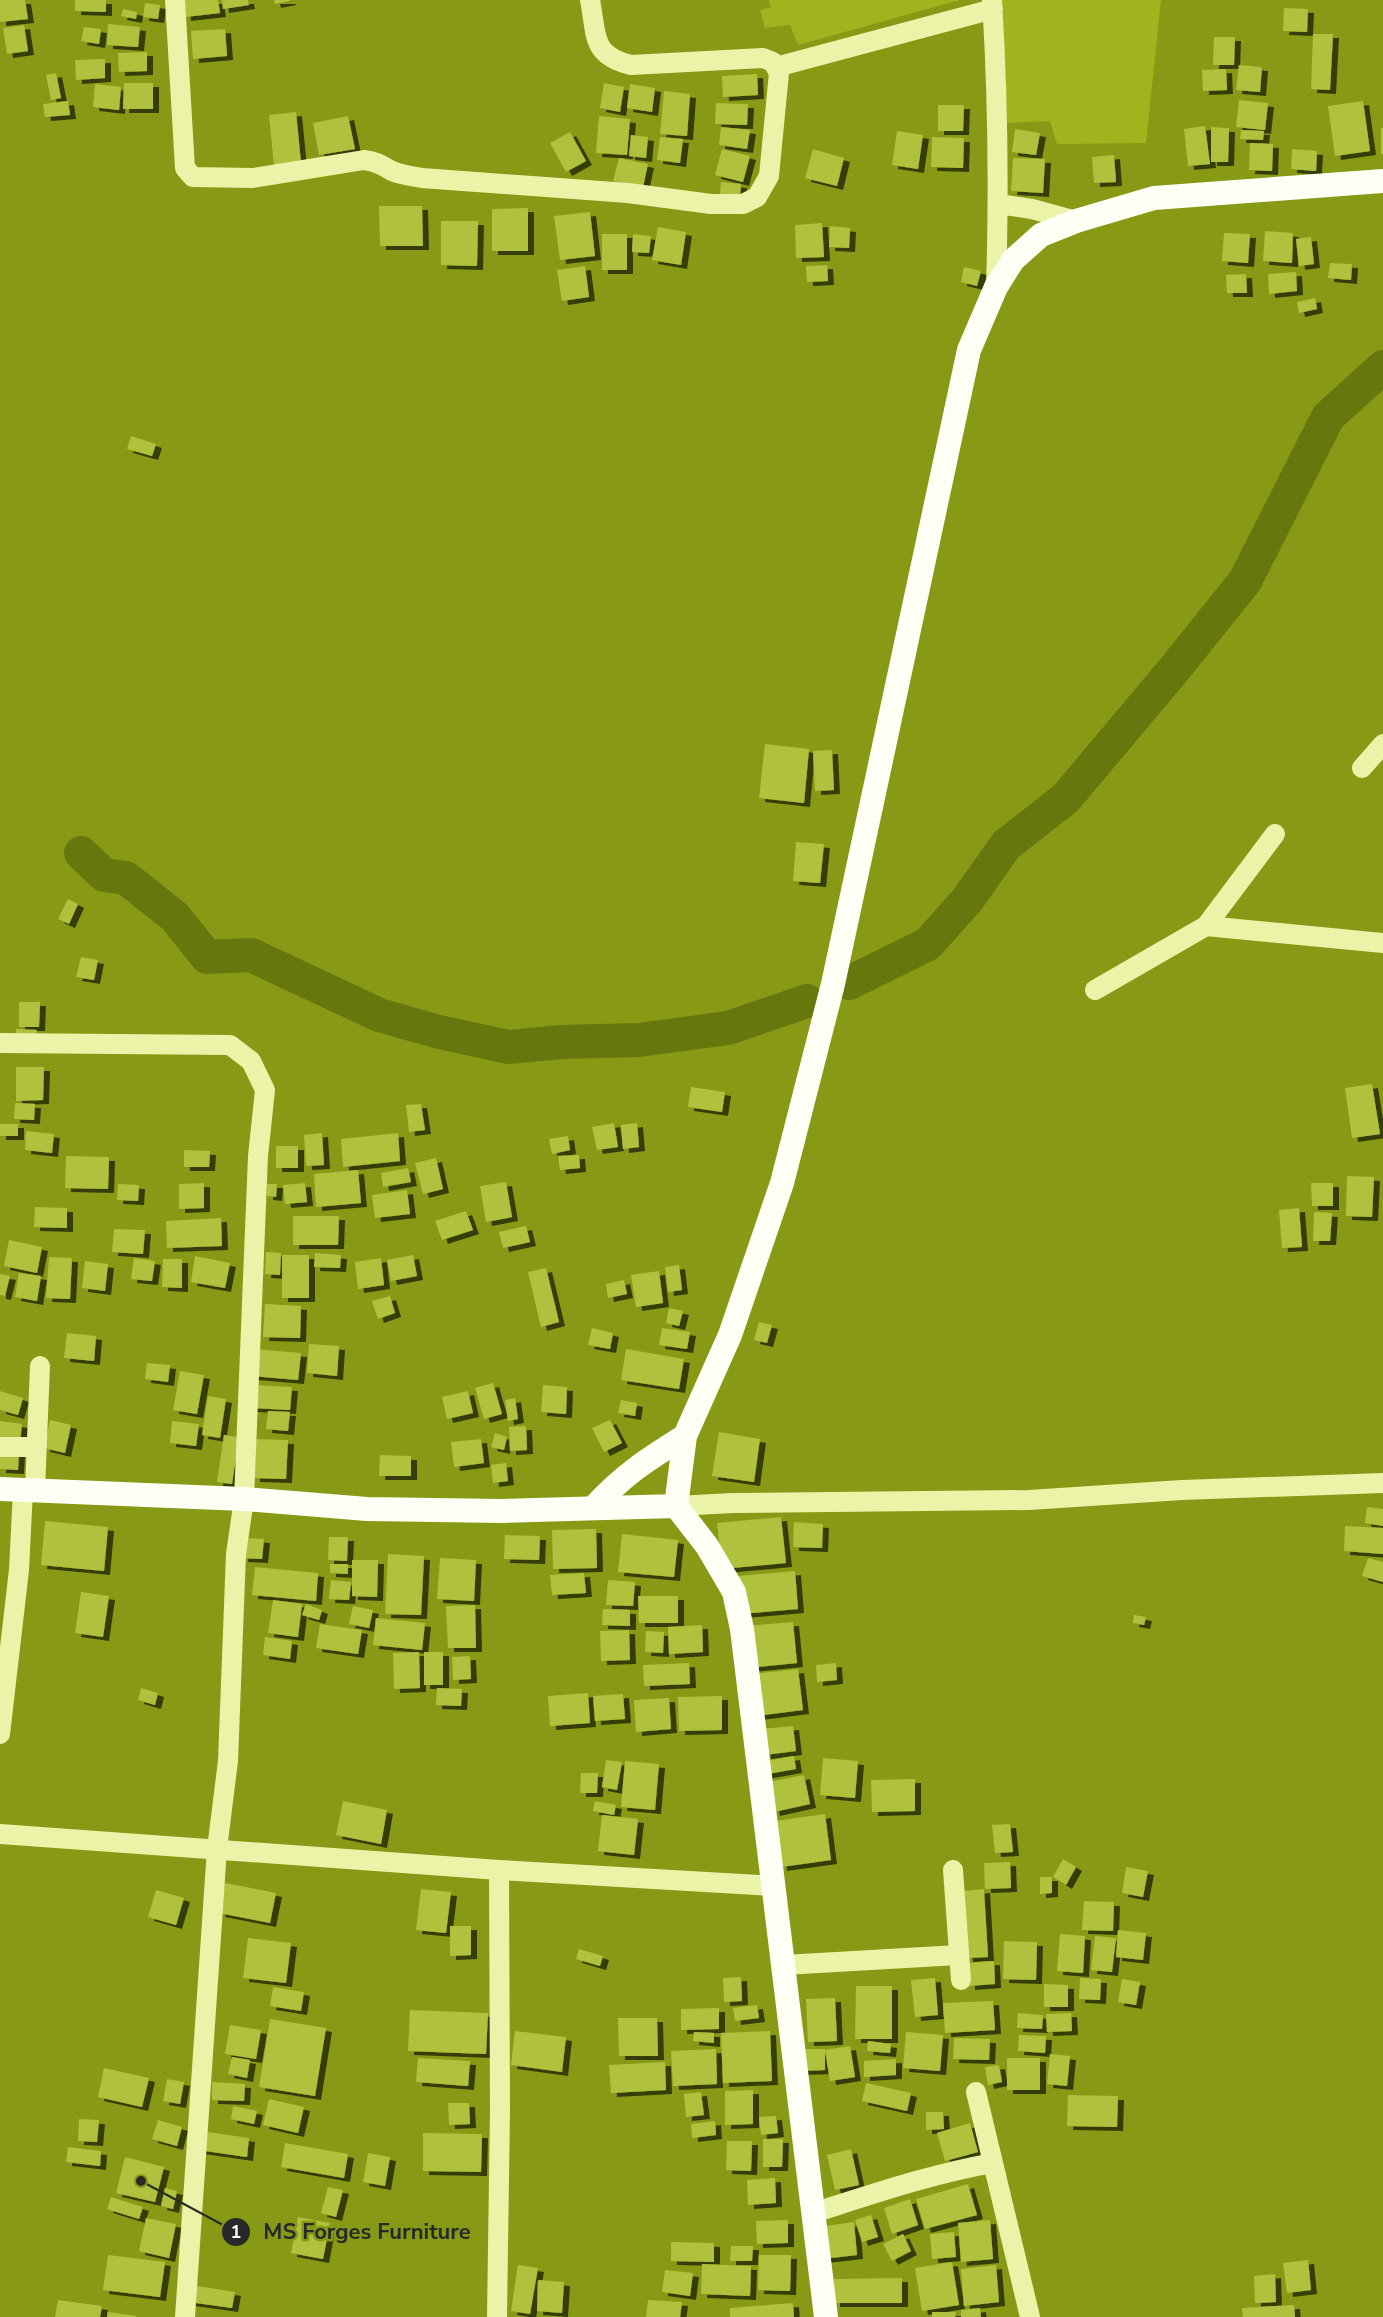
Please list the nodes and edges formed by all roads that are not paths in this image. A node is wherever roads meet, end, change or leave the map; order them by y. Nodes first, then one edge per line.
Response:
1 (175, 0) edge
2 (590, 0) edge
3 (992, 5) edge
4 (776, 67) junction
5 (1383, 181) edge
6 (998, 204) junction
7 (1076, 221) junction
8 (996, 287) junction
9 (1383, 744) edge
10 (1362, 768) dead end
11 (1275, 834) dead end
12 (1206, 926) junction
13 (1383, 943) edge
14 (1095, 990) dead end
15 (0, 1043) edge
16 (40, 1366) dead end
17 (685, 1436) junction
18 (0, 1447) edge
19 (37, 1447) junction
20 (1383, 1483) edge
21 (19, 1490) edge
22 (244, 1499) junction
23 (676, 1506) junction
24 (593, 1508) junction
25 (4, 1652) edge
26 (0, 1734) edge
27 (0, 1834) edge
28 (217, 1849) junction
29 (953, 1869) dead end
30 (499, 1870) junction
31 (775, 1886) junction
32 (958, 1955) junction
33 (784, 1965) junction
34 (961, 1980) dead end
35 (976, 2092) dead end
36 (993, 2163) junction
37 (813, 2213) junction
38 (185, 2317) edge
39 (497, 2317) edge
40 (826, 2317) edge
41 (1030, 2317) edge

1 - 4 street
2 - 4 street
3 - 4 street
3 - 6 street
5 - 7 main road
6 - 7 street
6 - 8 street
7 - 8 main road
8 - 17 main road
9 - 10 street
11 - 12 street
12 - 13 street
12 - 14 street
15 - 22 street
16 - 19 street
17 - 23 main road
17 - 24 main road
18 - 19 street
19 - 21 street
20 - 23 street
21 - 22 main road
21 - 25 street
22 - 24 main road
22 - 28 street
23 - 24 main road
23 - 31 main road
25 - 26 street
27 - 28 street
28 - 30 street
28 - 38 street
29 - 32 street
30 - 31 street
30 - 39 street
31 - 33 main road
32 - 33 street
32 - 34 street
33 - 37 main road
35 - 36 street
36 - 37 street
36 - 41 street
37 - 40 main road

